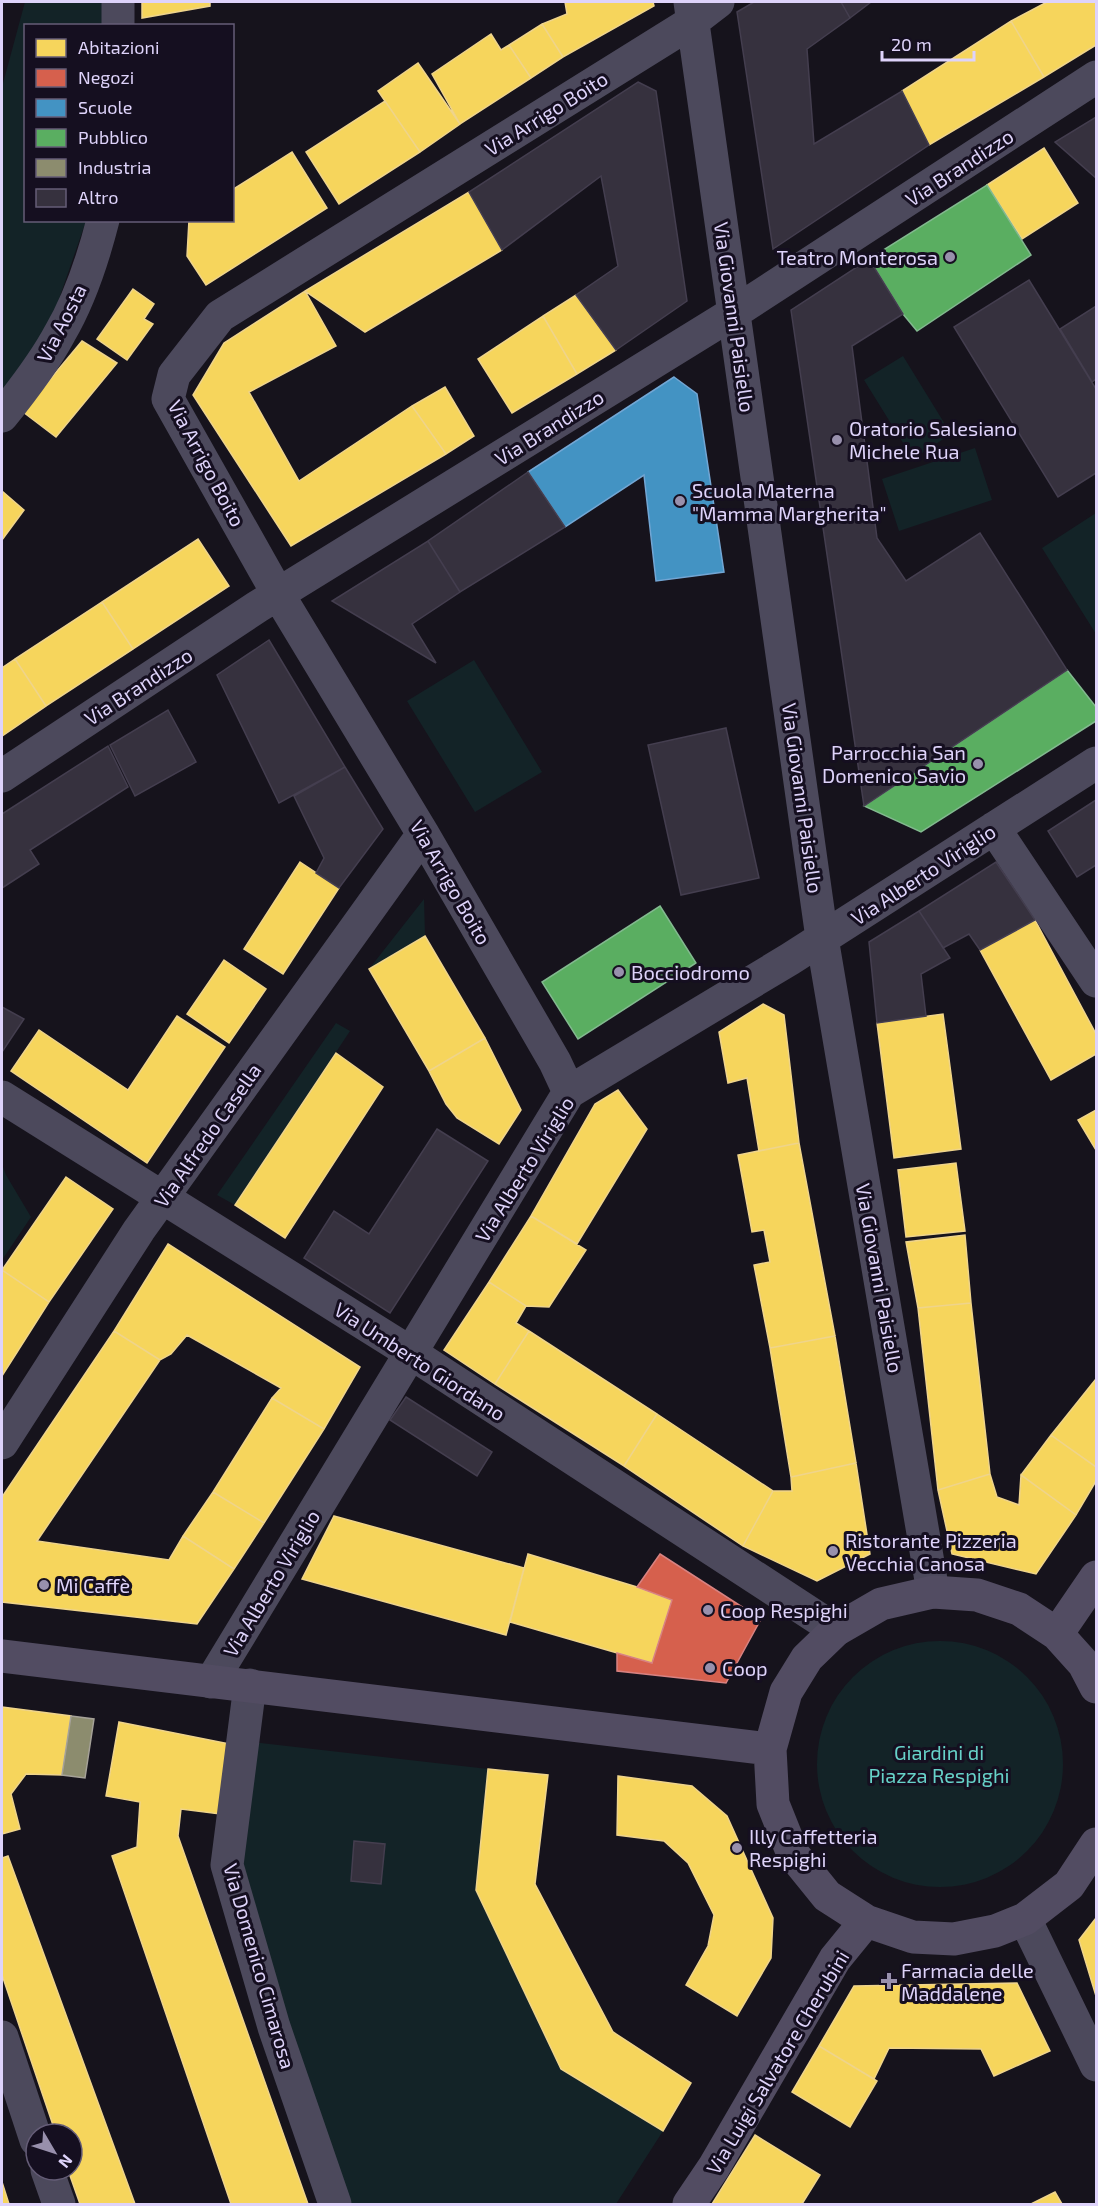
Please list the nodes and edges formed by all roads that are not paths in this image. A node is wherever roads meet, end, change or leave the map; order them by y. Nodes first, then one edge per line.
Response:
1 (118, 2) edge
2 (718, 2) edge
3 (691, 12) edge
4 (118, 24) edge
5 (1096, 77) edge
6 (102, 222) edge
7 (735, 312) junction
8 (2, 416) edge
9 (278, 594) junction
10 (1096, 763) edge
11 (2, 776) edge
12 (994, 828) junction
13 (423, 834) junction
14 (822, 938) junction
15 (1096, 981) edge
16 (569, 1092) junction
17 (2, 1097) edge
18 (163, 1197) junction
19 (411, 1353) junction
20 (2, 1443) edge
21 (1096, 1577) edge
22 (933, 1592) junction
23 (836, 1630) junction
24 (1057, 1634) junction
25 (2, 1656) edge
26 (211, 1682) junction
27 (250, 1685) junction
28 (1096, 1687) edge
29 (770, 1749) junction
30 (1096, 1844) edge
31 (1025, 1918) junction
32 (866, 1921) junction
33 (2, 2037) edge
34 (1096, 2065) edge
35 (30, 2122) edge
36 (51, 2182) edge
37 (59, 2205) edge
38 (335, 2205) edge
39 (689, 2205) edge

1 - 4 street
2 - 3 street, Via Arrigo Boito
3 - 7 street, Via Giovanni Paisiello
3 - 9 street, Via Arrigo Boito
5 - 7 street, Via Brandizzo
6 - 8 street, Via Aosta
7 - 9 street, Via Brandizzo
7 - 14 street, Via Giovanni Paisiello
9 - 11 street, Via Brandizzo
9 - 13 street, Via Arrigo Boito
10 - 12 street, Via Alberto Viriglio
12 - 14 street, Via Alberto Viriglio
12 - 15 street
13 - 16 street, Via Arrigo Boito
13 - 18 street, Via Alfredo Casella
14 - 16 street, Via Alberto Viriglio
14 - 22 street, Via Giovanni Paisiello
16 - 19 street, Via Alberto Viriglio
17 - 18 street, Via Umberto Giordano
18 - 19 street, Via Umberto Giordano
18 - 20 street, Via Alfredo Casella
19 - 23 street, Via Umberto Giordano
19 - 26 street, Via Alberto Viriglio
21 - 24 street
22 - 23 street
22 - 24 street
23 - 29 street
24 - 28 street
25 - 26 street
26 - 27 street
27 - 29 street
27 - 38 street, Via Domenico Cimarosa
29 - 32 street
30 - 31 street
31 - 32 street
31 - 34 street
32 - 39 street, Via Luigi Salvatore Cherubini
33 - 35 street
36 - 37 street

